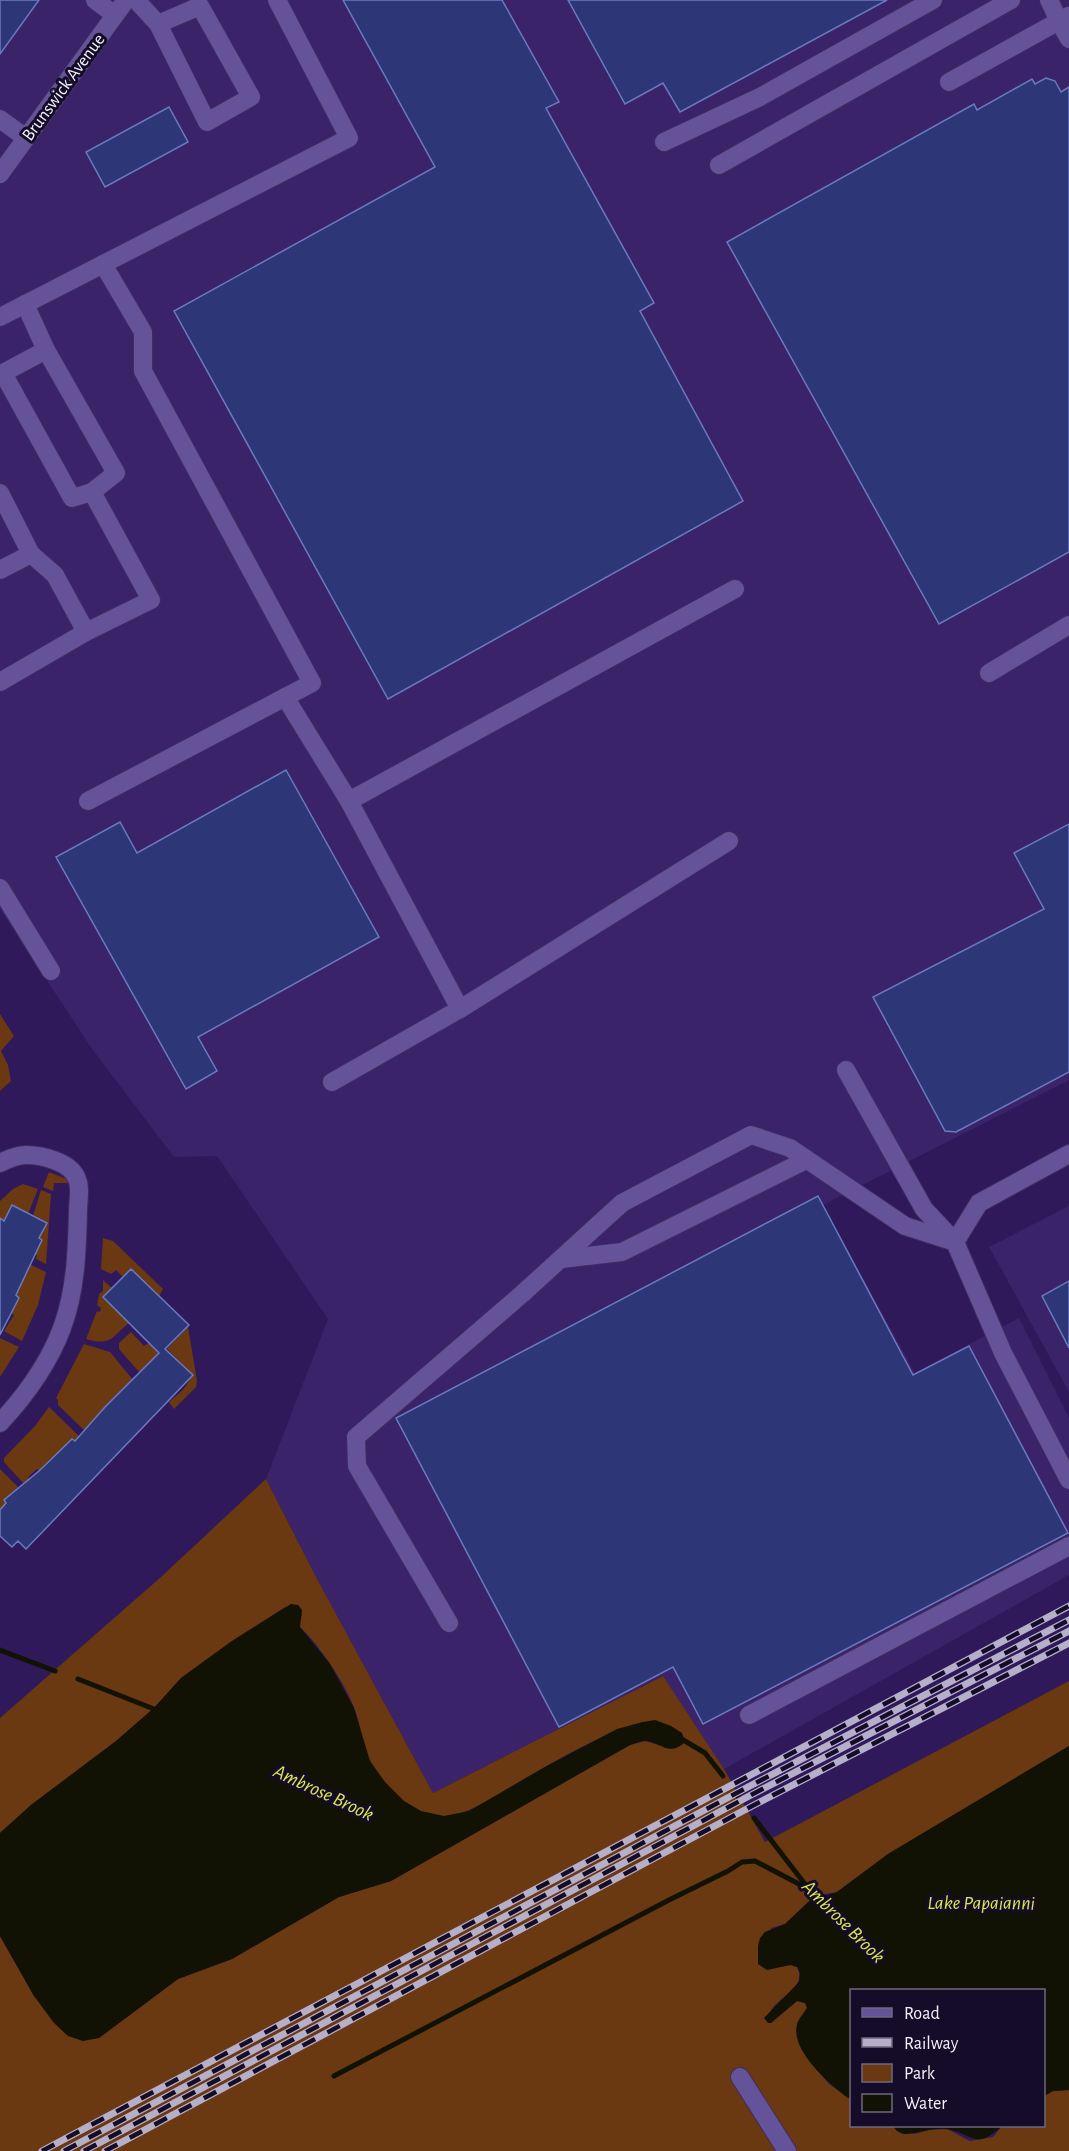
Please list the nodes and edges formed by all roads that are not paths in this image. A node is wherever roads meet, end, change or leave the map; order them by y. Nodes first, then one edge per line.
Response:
1 (95, 0) edge
2 (135, 0) edge
3 (277, 0) edge
4 (933, 0) edge
5 (1011, 0) edge
6 (1049, 0) edge
7 (121, 8) edge
8 (1064, 19) edge
9 (158, 24) junction
10 (1069, 39) edge
11 (949, 81) dead end
12 (0, 119) edge
13 (26, 138) junction
14 (664, 142) dead end
15 (719, 165) dead end
16 (0, 174) edge
17 (103, 264) junction
18 (25, 304) junction
19 (0, 317) edge
20 (46, 350) junction
21 (92, 492) junction
22 (0, 493) edge
23 (31, 554) junction
24 (0, 570) edge
25 (735, 589) dead end
26 (1069, 625) edge
27 (86, 632) junction
28 (989, 673) dead end
29 (0, 682) edge
30 (285, 697) junction
31 (88, 801) dead end
32 (349, 801) junction
33 (729, 841) dead end
34 (0, 888) edge
35 (51, 970) dead end
36 (460, 1009) junction
37 (846, 1070) dead end
38 (332, 1082) dead end
39 (1069, 1154) edge
40 (806, 1160) junction
41 (0, 1163) edge
42 (955, 1242) junction
43 (561, 1259) junction
44 (0, 1423) edge
45 (1069, 1480) edge
46 (1069, 1546) edge
47 (449, 1623) dead end
48 (749, 1715) dead end
49 (740, 2077) dead end
50 (787, 2151) edge

1 - 7 street
2 - 9 street
3 - 17 street
4 - 14 street
5 - 15 street
6 - 8 street
7 - 13 street, Brunswick Avenue
8 - 10 street
8 - 11 street
9 - 9 street
12 - 13 street
13 - 16 street, Brunswick Avenue
17 - 18 street
17 - 30 street
18 - 19 street
18 - 20 street
20 - 21 street
20 - 21 street
21 - 27 street
22 - 23 street
23 - 24 street
23 - 27 street
25 - 32 street
26 - 28 street
27 - 29 street
30 - 31 street
30 - 32 street
32 - 36 street
33 - 36 street
34 - 35 street
36 - 38 street
37 - 42 street
39 - 42 street
40 - 42 street
40 - 43 street
40 - 43 street
41 - 44 street
42 - 45 street
43 - 47 street
46 - 48 street
49 - 50 street

